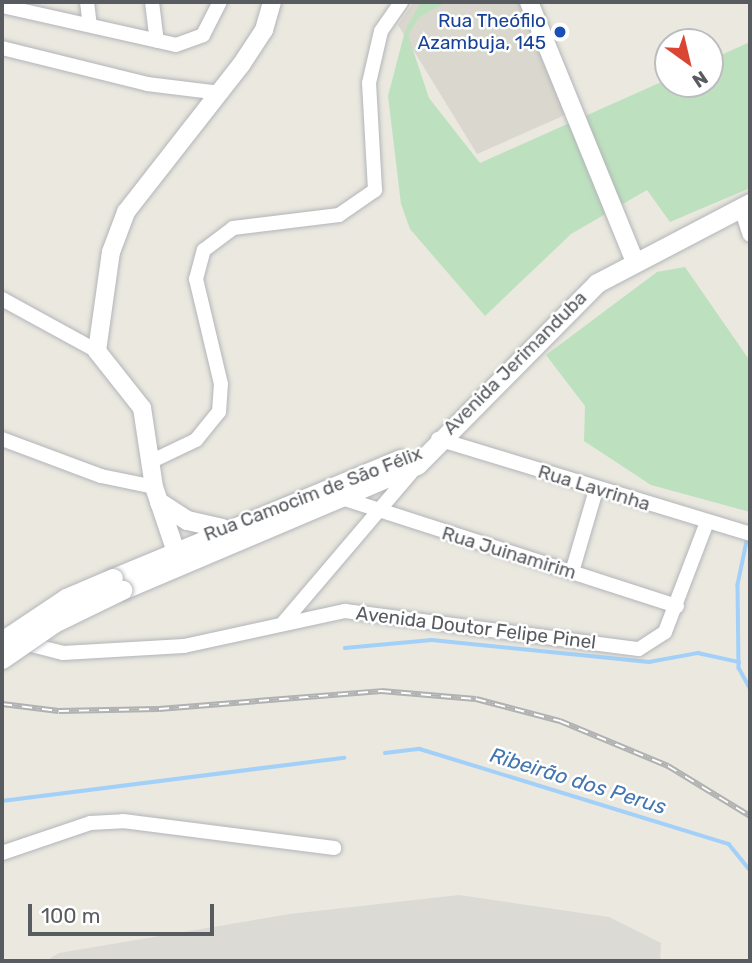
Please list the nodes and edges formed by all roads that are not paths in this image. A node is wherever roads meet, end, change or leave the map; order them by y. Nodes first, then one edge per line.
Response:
1 (87, 2) edge
2 (152, 2) edge
3 (220, 2) edge
4 (272, 2) edge
5 (401, 2) edge
6 (529, 2) edge
7 (2, 6) edge
8 (90, 24) junction
9 (157, 41) junction
10 (2, 48) edge
11 (220, 93) junction
12 (745, 206) edge
13 (750, 235) edge
14 (634, 259) junction
15 (2, 299) edge
16 (97, 351) junction
17 (2, 439) edge
18 (434, 444) junction
19 (150, 462) junction
20 (417, 465) junction
21 (596, 490) junction
22 (157, 494) junction
23 (342, 498) junction
24 (378, 511) junction
25 (707, 522) junction
26 (223, 528) junction
27 (750, 534) edge
28 (175, 549) junction
29 (572, 572) junction
30 (117, 584) junction
31 (677, 606) junction
32 (283, 623) junction
33 (2, 638) edge
34 (2, 659) edge
35 (334, 848) dead end
36 (2, 853) edge

1 - 8 street
2 - 9 street
3 - 9 street
4 - 11 street
5 - 19 street
6 - 14 street
7 - 8 street
8 - 9 street
10 - 11 street
11 - 16 street
12 - 13 street
12 - 14 main road, Avenida Jerimanduba
14 - 18 main road, Avenida Jerimanduba
15 - 16 street
16 - 19 street
17 - 22 street
18 - 20 main road, Rua Camocim de São Félix
18 - 21 street, Rua Lavrinha
18 - 26 main road, Rua Camocim de São Félix
19 - 22 street
20 - 23 main road, Rua Camocim de São Félix
20 - 24 street
21 - 25 street, Rua Lavrinha
21 - 29 street
22 - 26 main road
22 - 28 street
23 - 24 street, Rua Juinamirim
23 - 30 main road, Rua Camocim de São Félix
24 - 29 street, Rua Juinamirim
24 - 32 street
25 - 27 street, Rua Lavrinha
25 - 31 street, Avenida Doutor Felipe Pinel
26 - 28 main road, Rua Camocim de São Félix
28 - 30 main road, Rua Camocim de São Félix
29 - 31 street, Rua Juinamirim
30 - 33 main road, bridge
30 - 34 main road, bridge
31 - 32 street, Avenida Doutor Felipe Pinel
32 - 33 street, Avenida Doutor Felipe Pinel
35 - 36 street

